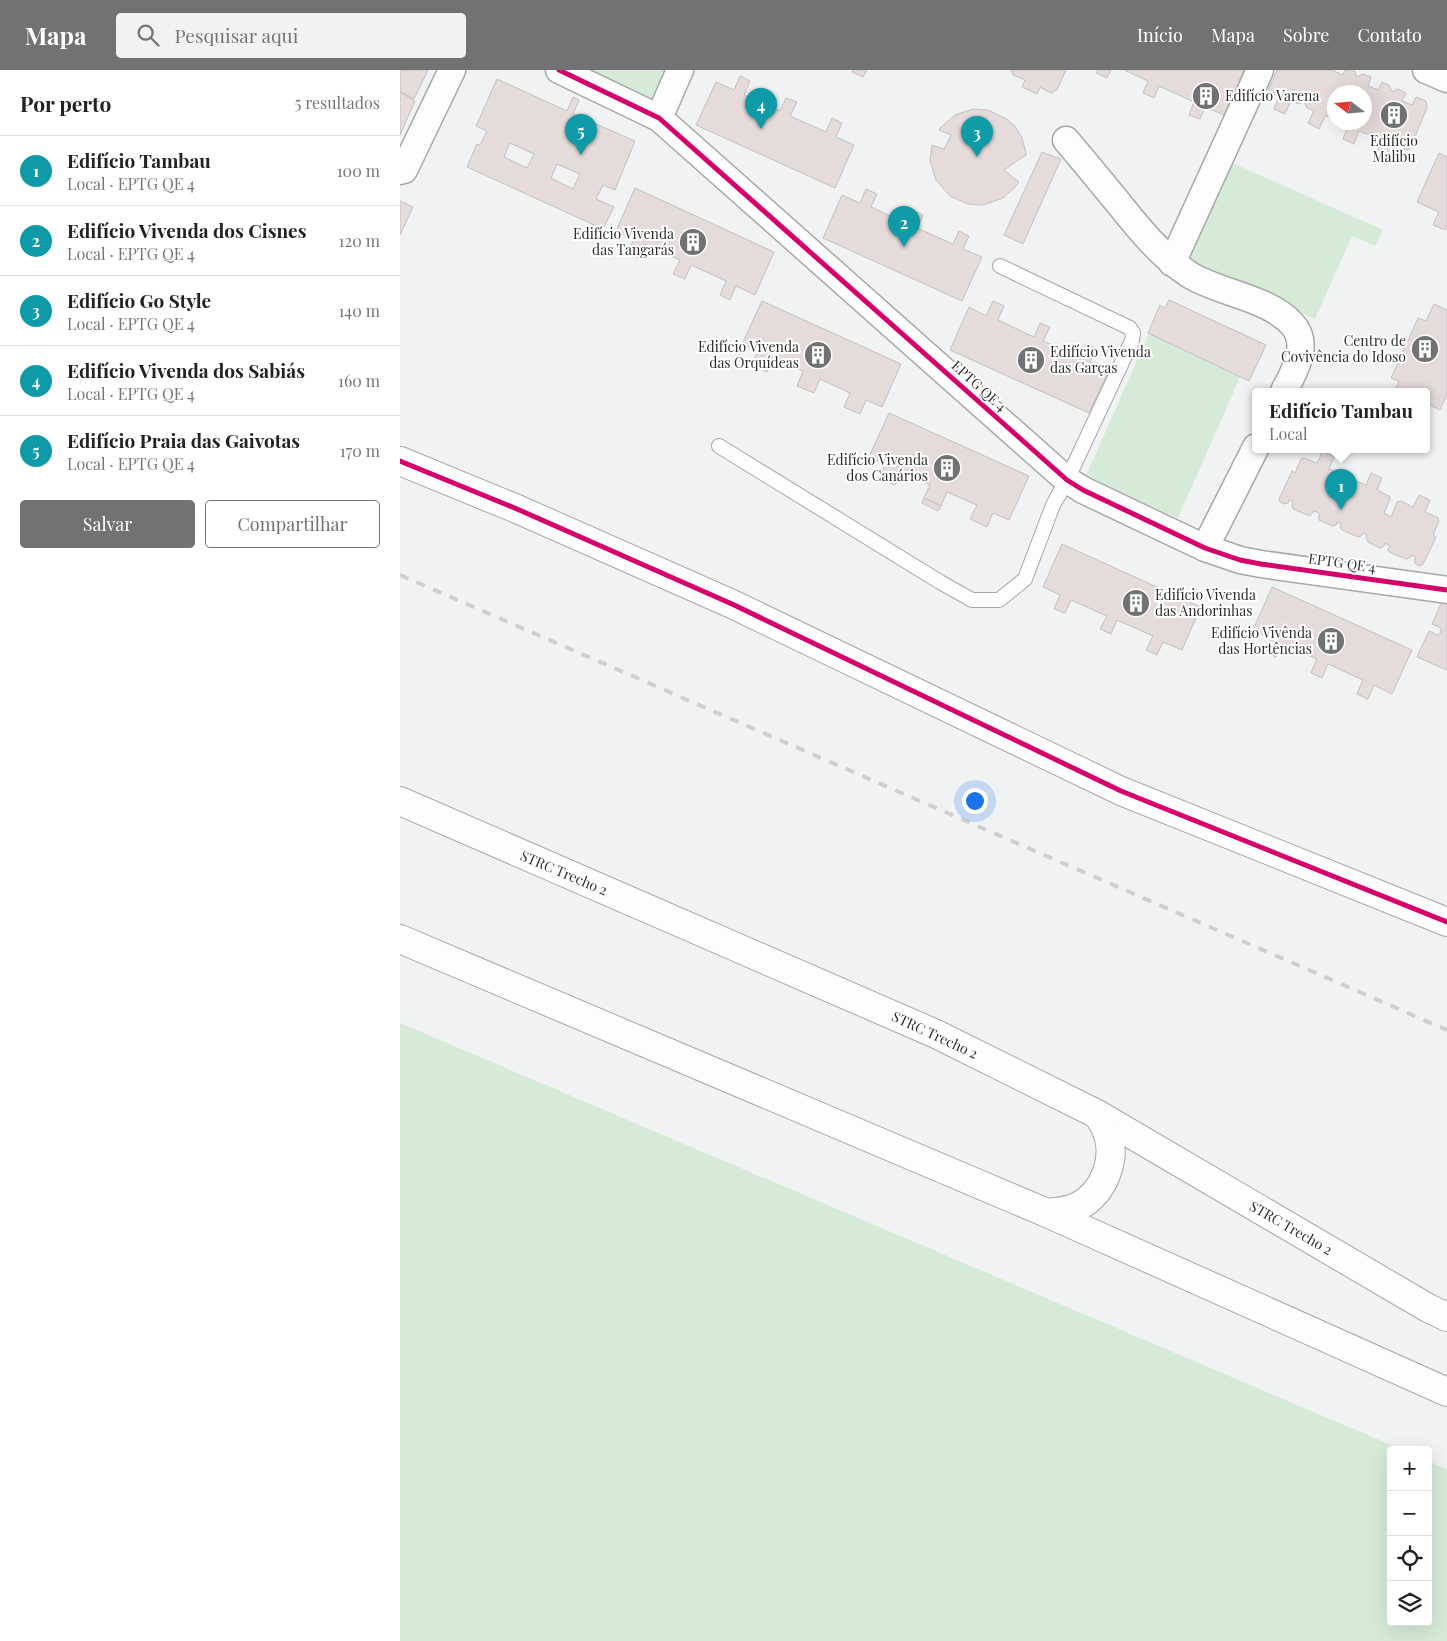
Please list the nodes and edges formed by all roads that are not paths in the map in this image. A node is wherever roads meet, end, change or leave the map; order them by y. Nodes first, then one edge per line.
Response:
1 (452, 70) edge
2 (559, 70) edge
3 (680, 70) edge
4 (1260, 70) edge
5 (1426, 70) edge
6 (1447, 79) edge
7 (659, 118) junction
8 (1066, 140) dead end
9 (400, 171) edge
10 (1172, 263) junction
11 (1000, 266) dead end
12 (1286, 388) edge
13 (719, 446) dead end
14 (1253, 453) edge
15 (400, 461) edge
16 (1067, 480) junction
17 (1205, 548) junction
18 (1447, 590) edge
19 (400, 801) edge
20 (1447, 922) edge
21 (400, 939) edge
22 (1097, 1114) junction
23 (1047, 1213) junction
24 (1447, 1317) edge
25 (1447, 1392) edge

1 - 9 street
2 - 7 street, EPTG QE 4
3 - 7 street
4 - 10 street
5 - 6 street
7 - 16 street, EPTG QE 4
8 - 10 street
10 - 12 street
11 - 16 lane
13 - 16 lane
14 - 17 street
15 - 20 main road
16 - 17 street, EPTG QE 4
17 - 18 street, EPTG QE 4
19 - 22 main road, STRC Trecho 2
21 - 23 main road
22 - 23 main road
22 - 24 main road, STRC Trecho 2
23 - 25 main road

